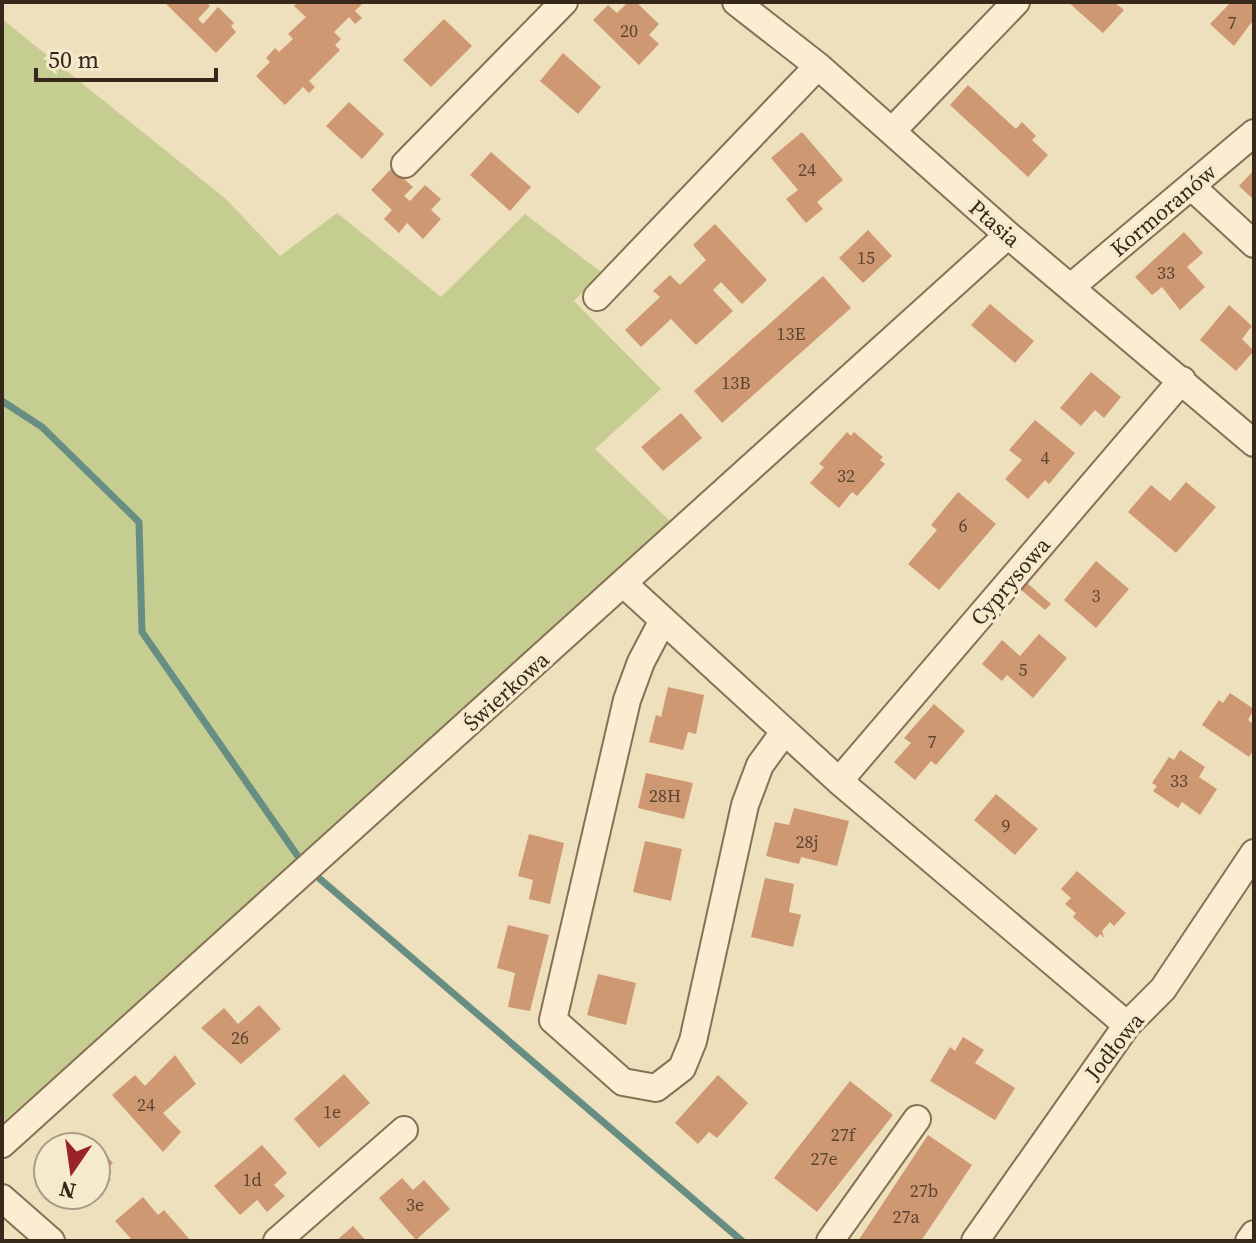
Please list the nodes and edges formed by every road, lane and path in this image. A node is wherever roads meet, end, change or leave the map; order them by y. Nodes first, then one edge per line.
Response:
1 (564, 2) edge
2 (736, 2) edge
3 (1016, 2) edge
4 (818, 66) junction
5 (892, 131) junction
6 (1254, 133) edge
7 (405, 164) dead end
8 (1192, 187) junction
9 (1008, 235) junction
10 (1254, 244) edge
11 (1071, 287) junction
12 (597, 297) dead end
13 (1182, 380) junction
14 (1254, 443) edge
15 (625, 585) junction
16 (662, 622) junction
17 (784, 732) junction
18 (839, 781) junction
19 (1254, 853) edge
20 (1127, 1025) junction
21 (917, 1119) dead end
22 (404, 1130) dead end
23 (2, 1144) edge
24 (2, 1198) edge
25 (1254, 1234) edge
26 (51, 1241) edge
27 (277, 1241) edge
28 (830, 1241) edge
29 (975, 1241) edge
30 (1249, 1241) edge

1 - 7 street
2 - 4 street, Ptasia
3 - 5 street
4 - 5 street, Ptasia
4 - 12 street
5 - 9 street, Ptasia
6 - 8 street, Kormoranów
8 - 10 street
8 - 11 street, Kormoranów
9 - 11 street, Ptasia
9 - 15 street, Świerkowa
11 - 13 street, Ptasia
13 - 14 street, Ptasia
13 - 18 street, Cyprysowa
15 - 16 street
15 - 23 street, Świerkowa
16 - 17 street
16 - 17 street
17 - 18 street
18 - 20 street
19 - 20 street, Jodłowa
20 - 29 street, Jodłowa
21 - 28 street
22 - 27 street
24 - 26 street
25 - 30 street

